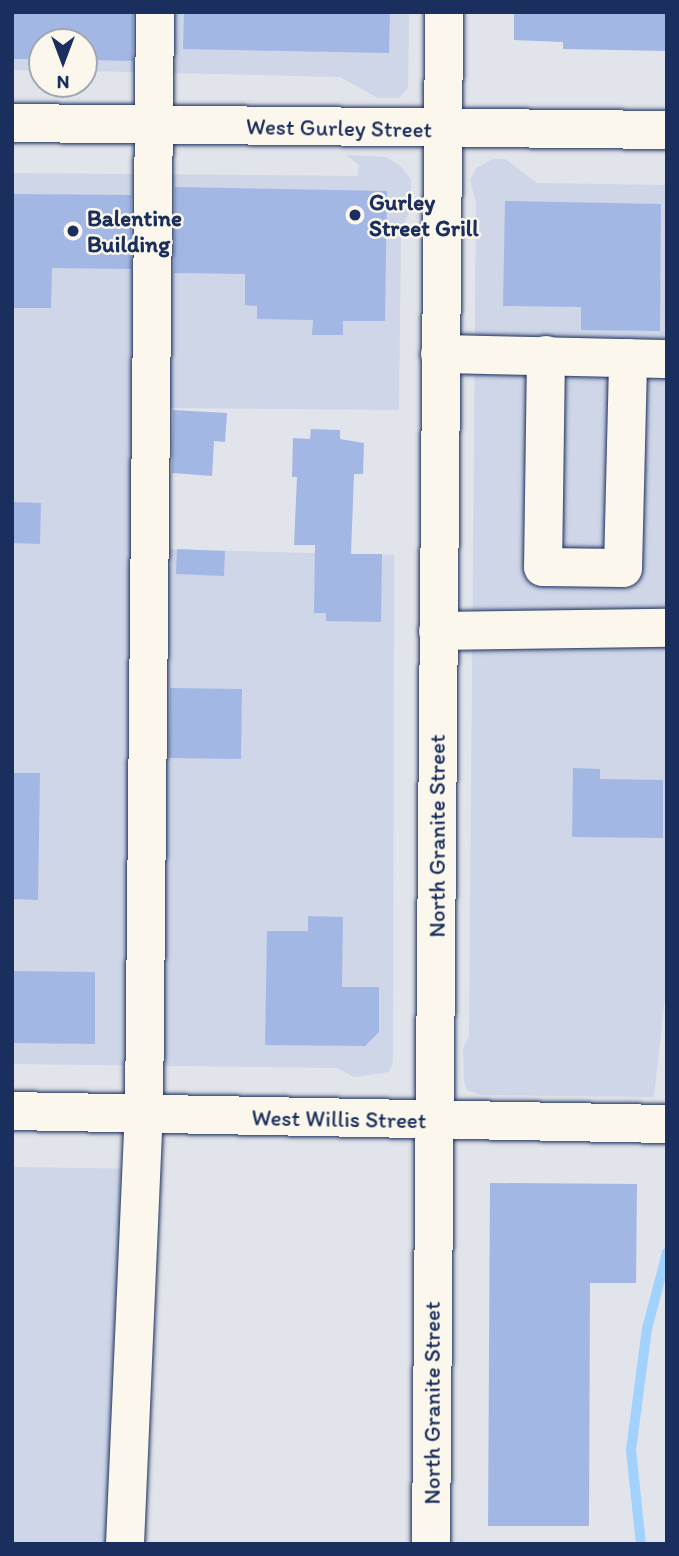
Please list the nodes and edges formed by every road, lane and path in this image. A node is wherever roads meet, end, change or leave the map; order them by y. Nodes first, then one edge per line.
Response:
1 (155, 12) edge
2 (444, 12) edge
3 (12, 123) edge
4 (153, 125) junction
5 (443, 129) junction
6 (667, 130) edge
7 (440, 354) junction
8 (546, 355) junction
9 (628, 358) junction
10 (667, 359) edge
11 (667, 628) edge
12 (438, 631) junction
13 (12, 1111) edge
14 (144, 1113) junction
15 (435, 1121) junction
16 (652, 1124) edge
17 (125, 1544) edge
18 (431, 1544) edge

1 - 4 street
2 - 5 street, North Granite Street
3 - 4 street, West Gurley Street
4 - 5 street, West Gurley Street
4 - 14 street
5 - 6 street, West Gurley Street
5 - 7 street, North Granite Street
7 - 8 street
7 - 12 street, North Granite Street
8 - 9 street
8 - 9 street
9 - 10 street
11 - 12 street
12 - 15 street, North Granite Street
13 - 14 street, West Willis Street
14 - 15 street, West Willis Street
14 - 17 street
15 - 16 street, West Willis Street
15 - 18 street, North Granite Street

